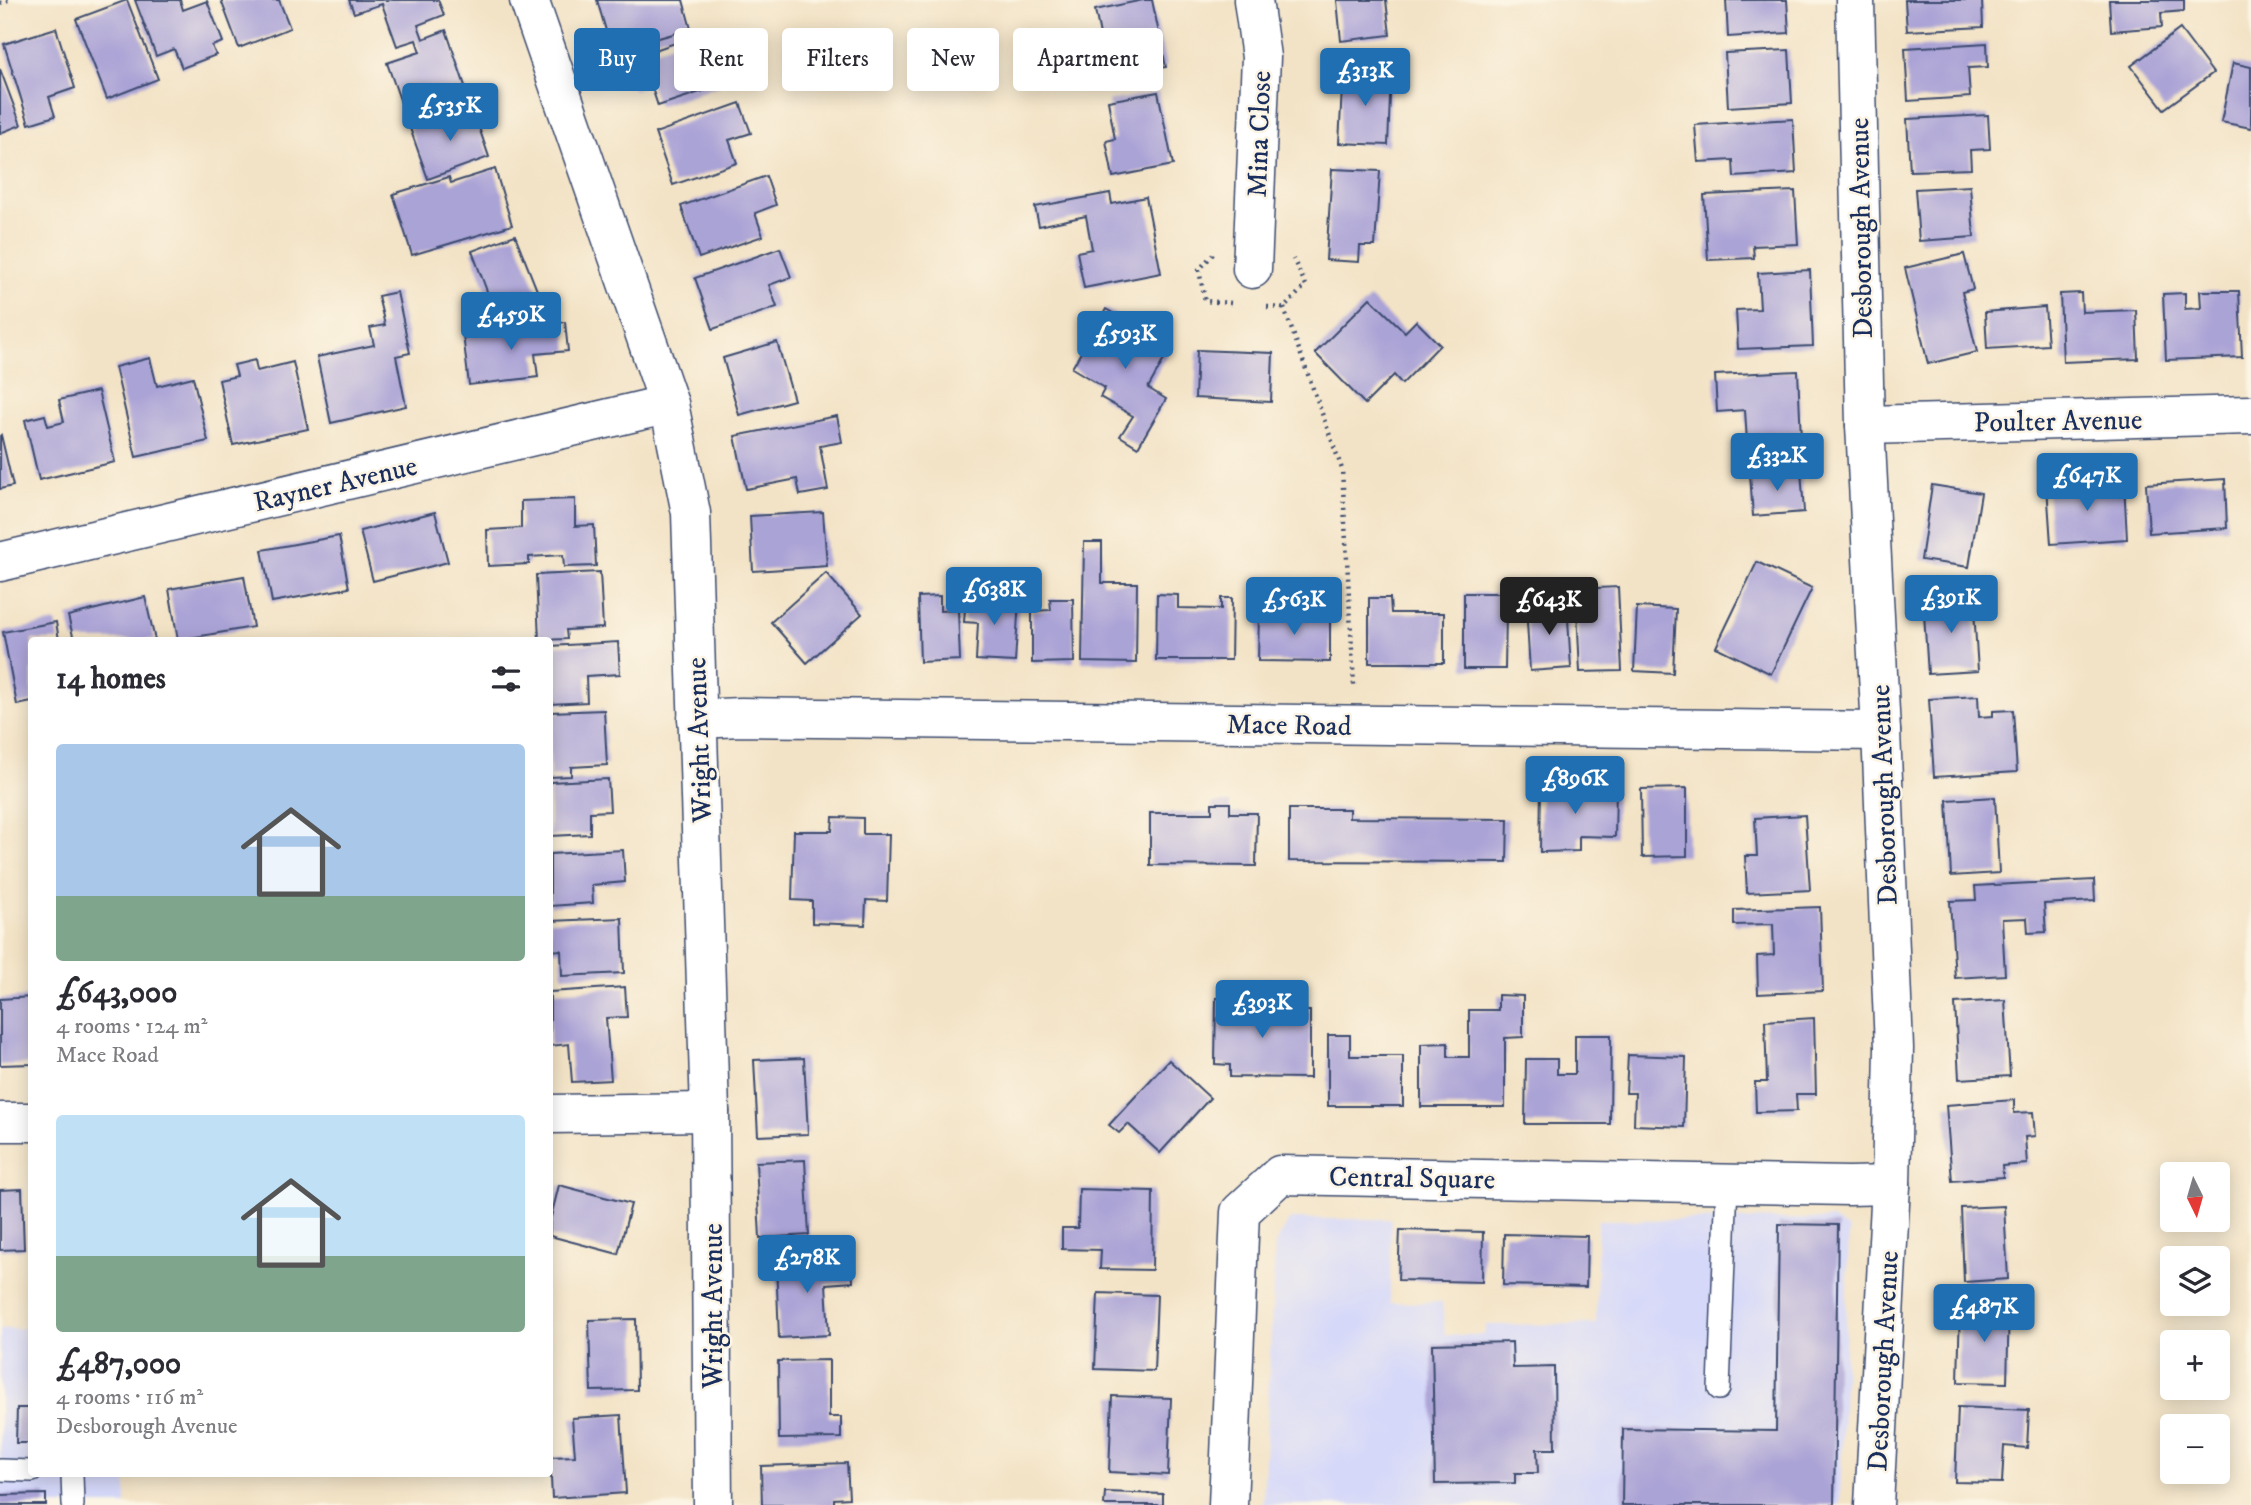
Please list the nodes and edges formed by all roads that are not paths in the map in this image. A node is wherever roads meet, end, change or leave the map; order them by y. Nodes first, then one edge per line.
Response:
1 (529, 0) edge
2 (1253, 0) edge
3 (1854, 0) edge
4 (1252, 269) dead end
5 (669, 404) junction
6 (2251, 415) edge
7 (1865, 425) junction
8 (0, 562) edge
9 (697, 719) junction
10 (1881, 731) junction
11 (710, 1112) junction
12 (553, 1114) edge
13 (0, 1122) edge
14 (28, 1122) edge
15 (1727, 1183) junction
16 (1891, 1185) junction
17 (1719, 1388) dead end
18 (0, 1470) edge
19 (28, 1471) edge
20 (72, 1477) edge
21 (73, 1505) edge
22 (713, 1505) edge
23 (1228, 1505) edge
24 (1874, 1505) edge

1 - 5 street, Wright Avenue
2 - 4 street, Mina Close
3 - 7 street, Desborough Avenue
5 - 8 street, Rayner Avenue
5 - 9 street, Wright Avenue
6 - 7 street, Poulter Avenue
7 - 10 street, Desborough Avenue
9 - 10 street, Mace Road
9 - 11 street, Wright Avenue
10 - 16 street, Desborough Avenue
11 - 12 street
11 - 22 street, Wright Avenue
13 - 14 street
15 - 16 street, Central Square
15 - 17 lane
15 - 23 street, Central Square
16 - 24 street, Desborough Avenue
18 - 19 lane
20 - 21 lane

